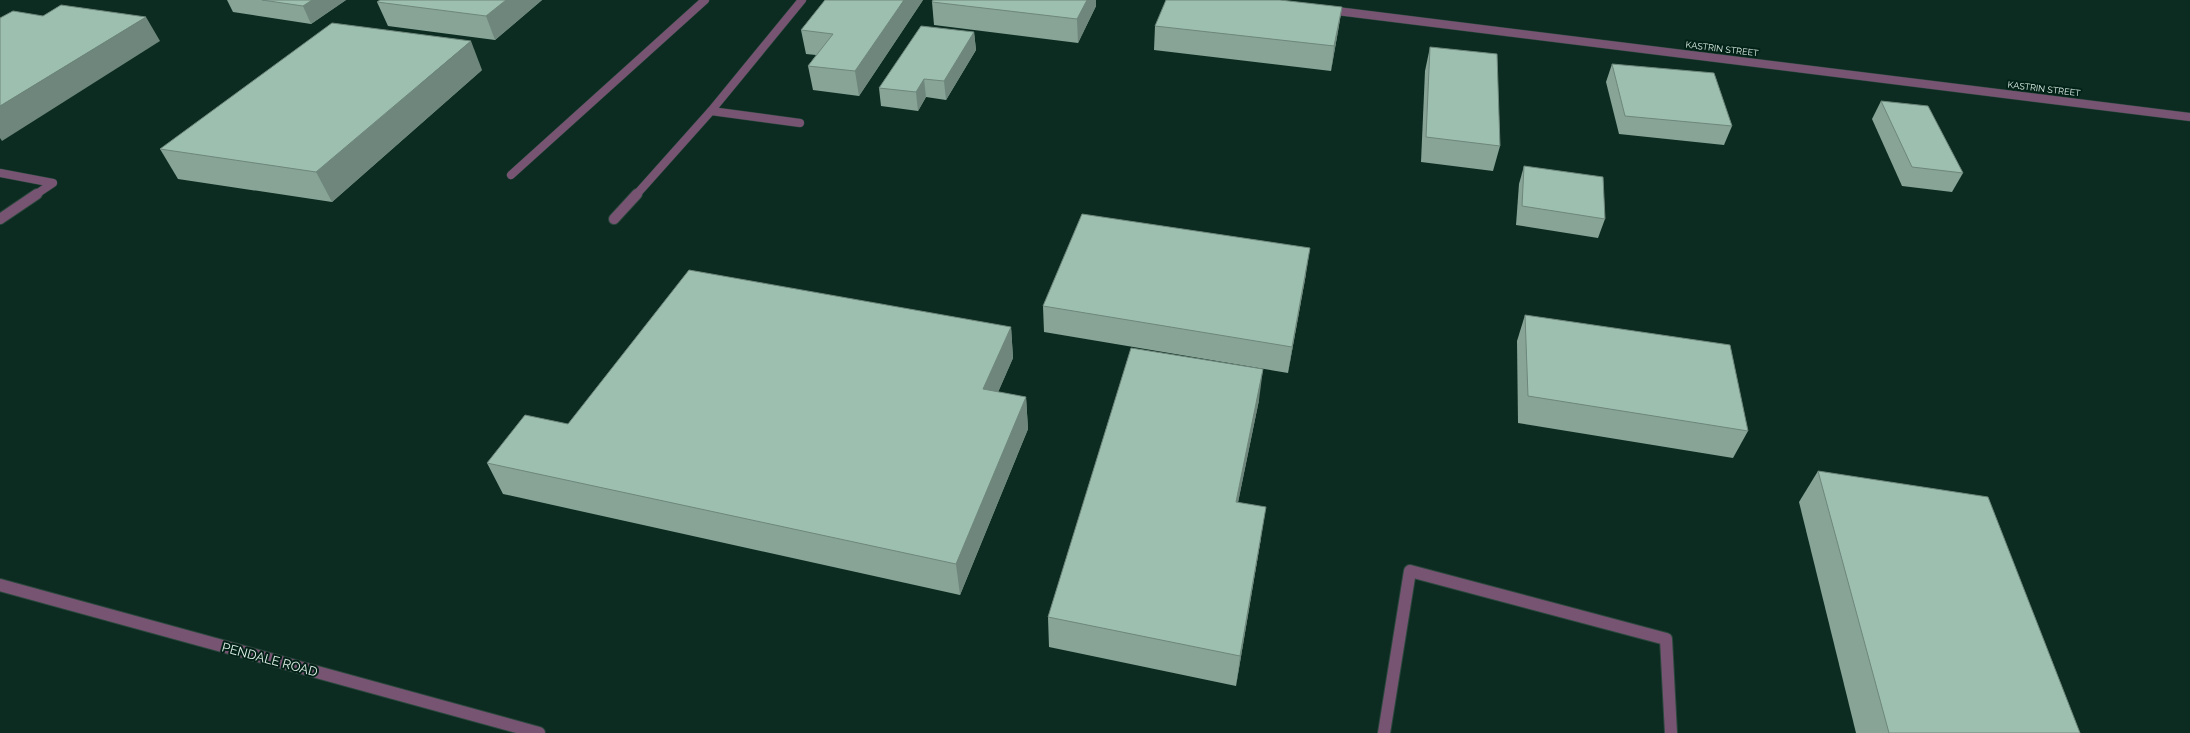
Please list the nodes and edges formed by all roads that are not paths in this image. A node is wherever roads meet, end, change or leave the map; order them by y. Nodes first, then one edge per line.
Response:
1 (705, 0) edge
2 (802, 0) edge
3 (1323, 9) edge
4 (711, 111) junction
5 (2190, 117) edge
6 (800, 123) dead end
7 (0, 173) edge
8 (511, 175) dead end
9 (0, 219) edge
10 (614, 220) dead end
11 (0, 585) edge
12 (539, 733) edge
13 (1384, 733) edge
14 (1671, 733) edge

1 - 8 street
2 - 4 street
3 - 5 street, KASTRIN STREET
4 - 6 street
4 - 10 street
7 - 9 street
11 - 12 street, PENDALE ROAD
13 - 14 street

